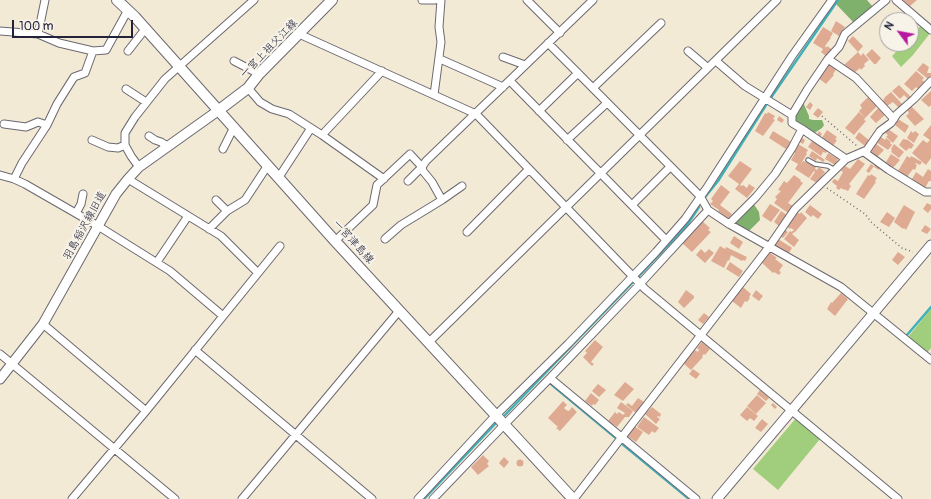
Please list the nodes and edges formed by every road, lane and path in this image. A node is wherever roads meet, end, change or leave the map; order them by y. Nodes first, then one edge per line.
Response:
1 (45, 0) edge
2 (117, 0) edge
3 (254, 0) edge
4 (332, 0) edge
5 (422, 0) edge
6 (435, 0) edge
7 (441, 0) edge
8 (527, 0) edge
9 (592, 0) edge
10 (777, 0) edge
11 (832, 0) edge
12 (886, 0) edge
13 (896, 0) edge
14 (128, 10) junction
15 (661, 23) dead end
16 (146, 28) junction
17 (931, 30) edge
18 (0, 31) edge
19 (560, 32) junction
20 (38, 34) junction
21 (299, 34) junction
22 (548, 44) junction
23 (93, 51) junction
24 (688, 51) dead end
25 (128, 52) dead end
26 (503, 57) dead end
27 (440, 59) junction
28 (828, 59) junction
29 (234, 61) dead end
30 (716, 61) junction
31 (525, 65) junction
32 (179, 66) junction
33 (708, 68) junction
34 (382, 71) junction
35 (578, 73) junction
36 (259, 74) junction
37 (510, 81) junction
38 (931, 81) edge
39 (503, 87) junction
40 (248, 88) junction
41 (593, 88) junction
42 (126, 89) dead end
43 (434, 95) junction
44 (764, 98) junction
45 (146, 102) junction
46 (608, 103) junction
47 (219, 110) junction
48 (539, 111) junction
49 (476, 114) junction
50 (792, 116) junction
51 (822, 116) dead end
52 (894, 119) junction
53 (4, 124) dead end
54 (47, 125) junction
55 (234, 127) junction
56 (311, 128) junction
57 (802, 129) junction
58 (322, 135) junction
59 (640, 136) junction
60 (92, 140) dead end
61 (151, 140) dead end
62 (567, 140) junction
63 (125, 144) junction
64 (167, 146) junction
65 (223, 149) dead end
66 (864, 152) junction
67 (846, 159) junction
68 (808, 160) dead end
69 (268, 165) junction
70 (139, 167) junction
71 (422, 167) junction
72 (670, 167) junction
73 (529, 169) junction
74 (835, 170) junction
75 (601, 174) junction
76 (1, 177) edge
77 (279, 177) junction
78 (14, 179) junction
79 (128, 179) junction
80 (384, 179) junction
81 (408, 181) dead end
82 (821, 184) junction
83 (462, 186) dead end
84 (931, 192) edge
85 (83, 194) dead end
86 (700, 196) junction
87 (216, 200) dead end
88 (442, 200) junction
89 (632, 205) junction
90 (567, 207) junction
91 (708, 210) junction
92 (227, 211) junction
93 (76, 213) junction
94 (188, 216) junction
95 (729, 224) junction
96 (98, 226) junction
97 (209, 229) junction
98 (467, 232) dead end
99 (386, 239) dead end
100 (666, 240) junction
101 (335, 241) junction
102 (931, 245) edge
103 (280, 246) dead end
104 (769, 247) junction
105 (921, 257) junction
106 (157, 262) junction
107 (258, 273) junction
108 (633, 276) junction
109 (640, 284) junction
110 (399, 311) junction
111 (874, 313) junction
112 (223, 316) junction
113 (43, 324) junction
114 (700, 335) junction
115 (428, 343) junction
116 (195, 350) junction
117 (0, 354) edge
118 (931, 360) edge
119 (12, 365) junction
120 (550, 378) junction
121 (0, 379) edge
122 (146, 411) junction
123 (791, 411) junction
124 (496, 416) junction
125 (504, 425) junction
126 (296, 434) junction
127 (622, 438) junction
128 (114, 448) junction
129 (72, 499) edge
130 (175, 499) edge
131 (242, 499) edge
132 (372, 499) edge
133 (418, 499) edge
134 (433, 499) edge
135 (573, 499) edge
136 (696, 499) edge
137 (717, 499) edge
138 (898, 499) edge

1 - 20 street
2 - 14 main road, 一宮津島線
3 - 32 street
4 - 21 main road, 一宮上祖父江線
5 - 6 street
7 - 27 street
8 - 19 street
9 - 19 street
10 - 30 street
11 - 44 street
12 - 28 street
13 - 17 street
14 - 16 main road, 一宮津島線
14 - 23 street
15 - 41 street
16 - 25 street
16 - 32 main road, 一宮津島線
18 - 20 street
19 - 22 street
20 - 23 street
21 - 34 street
21 - 36 main road, 一宮上祖父江線
22 - 31 street
22 - 35 street
23 - 54 street
24 - 33 street
26 - 31 street
27 - 39 street
27 - 43 street
28 - 50 street
28 - 52 street
29 - 36 street
30 - 33 street
30 - 44 street
31 - 37 street
32 - 45 street
32 - 47 main road, 一宮津島線
33 - 59 street
34 - 43 street
34 - 58 street
35 - 41 street
35 - 48 street
36 - 40 main road, 一宮上祖父江線
37 - 39 street
37 - 48 street
38 - 52 street
39 - 49 street
40 - 47 main road, 一宮上祖父江線
40 - 56 street
41 - 46 street
42 - 45 street
43 - 49 street
44 - 50 street
44 - 86 street
45 - 63 street
46 - 59 street
46 - 62 street
47 - 55 main road, 一宮津島線
47 - 64 street, 羽島稲沢線旧道
48 - 62 street
49 - 71 street
49 - 73 street
50 - 57 street
51 - 66 path
52 - 66 street
53 - 54 street
54 - 78 street
55 - 65 street
55 - 69 main road, 一宮津島線
56 - 58 street
56 - 77 street
57 - 67 street
57 - 95 street
58 - 80 street
59 - 72 street
59 - 75 street
60 - 63 street
61 - 64 street
62 - 75 street
63 - 70 street
64 - 70 street, 羽島稲沢線旧道
66 - 67 street
66 - 84 street
67 - 74 street
68 - 74 lane
69 - 77 main road, 一宮津島線
69 - 92 street
70 - 79 street, 羽島稲沢線旧道
71 - 80 street
71 - 81 street
71 - 88 street
72 - 86 street
72 - 89 street
73 - 90 street
73 - 98 street
74 - 82 street
75 - 89 street
75 - 90 street
76 - 78 street
77 - 101 main road, 一宮津島線
78 - 93 street
79 - 94 street
79 - 96 street, 羽島稲沢線旧道
80 - 101 street
82 - 104 street
82 - 105 path
83 - 88 street
85 - 93 street
86 - 91 street
86 - 100 street
87 - 92 street
88 - 99 street
89 - 100 street
90 - 108 street
90 - 115 street
91 - 95 street
91 - 109 street
92 - 97 street
93 - 96 street
94 - 97 street
94 - 106 street
95 - 104 street
96 - 106 street
96 - 113 street, 羽島稲沢線旧道
97 - 107 street
100 - 108 street
101 - 110 main road, 一宮津島線
102 - 105 street
103 - 107 street
104 - 111 street
104 - 114 street
105 - 111 street
106 - 112 street
107 - 112 street
108 - 109 street
108 - 124 street
109 - 114 street
109 - 120 street
110 - 115 main road, 一宮津島線
110 - 126 street
111 - 118 street
111 - 123 street
112 - 116 street
113 - 119 street, 羽島稲沢線旧道
113 - 122 street
114 - 123 street
114 - 127 street
115 - 124 main road, 一宮津島線
116 - 122 street
116 - 126 street
117 - 119 street
119 - 121 street, 羽島稲沢線旧道
119 - 128 street
120 - 125 street
120 - 127 street
122 - 128 street
123 - 137 street
123 - 138 street
124 - 125 main road, 一宮津島線
124 - 133 street
125 - 134 street
125 - 135 main road, 一宮津島線
126 - 131 street
126 - 132 street
127 - 135 street
127 - 136 street
128 - 129 street
128 - 130 street

